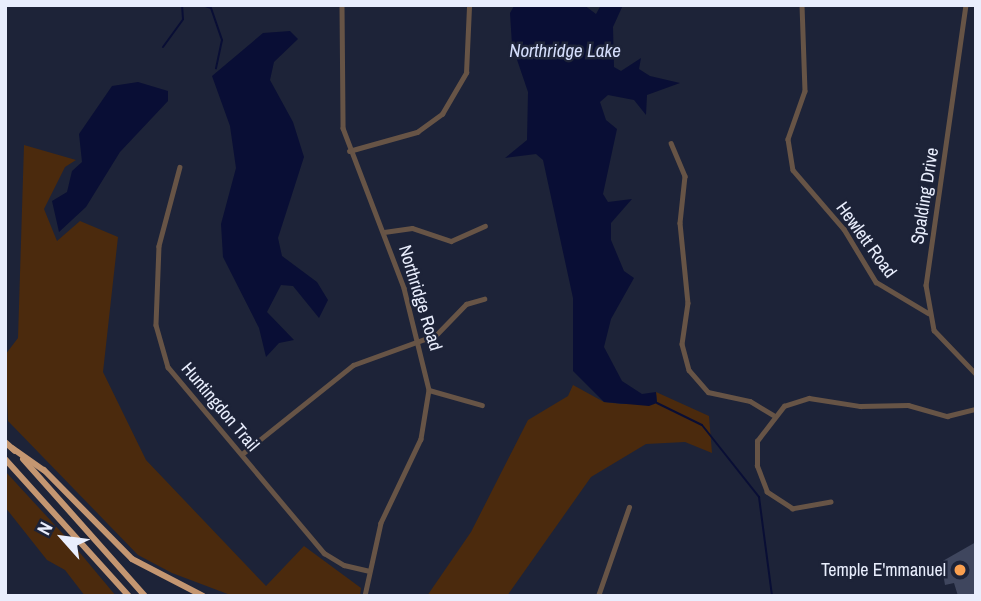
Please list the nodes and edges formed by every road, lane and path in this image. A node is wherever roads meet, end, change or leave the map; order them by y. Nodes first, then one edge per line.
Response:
1 (342, 5) edge
2 (802, 5) edge
3 (966, 5) edge
4 (469, 6) edge
5 (671, 143) dead end
6 (349, 152) junction
7 (180, 167) dead end
8 (485, 226) dead end
9 (384, 232) junction
10 (484, 299) dead end
11 (928, 313) junction
12 (419, 340) junction
13 (976, 374) edge
14 (429, 390) junction
15 (482, 405) dead end
16 (976, 410) edge
17 (773, 415) junction
18 (5, 442) edge
19 (12, 448) junction
20 (242, 454) junction
21 (5, 459) edge
22 (831, 502) dead end
23 (629, 507) dead end
24 (369, 570) junction
25 (129, 596) edge
26 (145, 596) edge
27 (203, 596) edge
28 (365, 596) edge
29 (598, 596) edge

1 - 6 street, Northridge Road
2 - 11 street, Hewlett Road
3 - 11 street, Spalding Drive
4 - 6 street
5 - 17 street
6 - 9 street, Northridge Road
7 - 20 street, Huntingdon Trail
8 - 9 street
9 - 12 street, Northridge Road
10 - 12 street
11 - 13 street, Spalding Drive
12 - 14 street, Northridge Road
12 - 20 street
14 - 15 street
14 - 24 street, Northridge Road
16 - 17 street
17 - 22 street
18 - 19 highway
19 - 26 highway
19 - 27 highway
20 - 24 street, Huntingdon Trail
21 - 25 highway
23 - 29 street
24 - 28 street, Northridge Road

